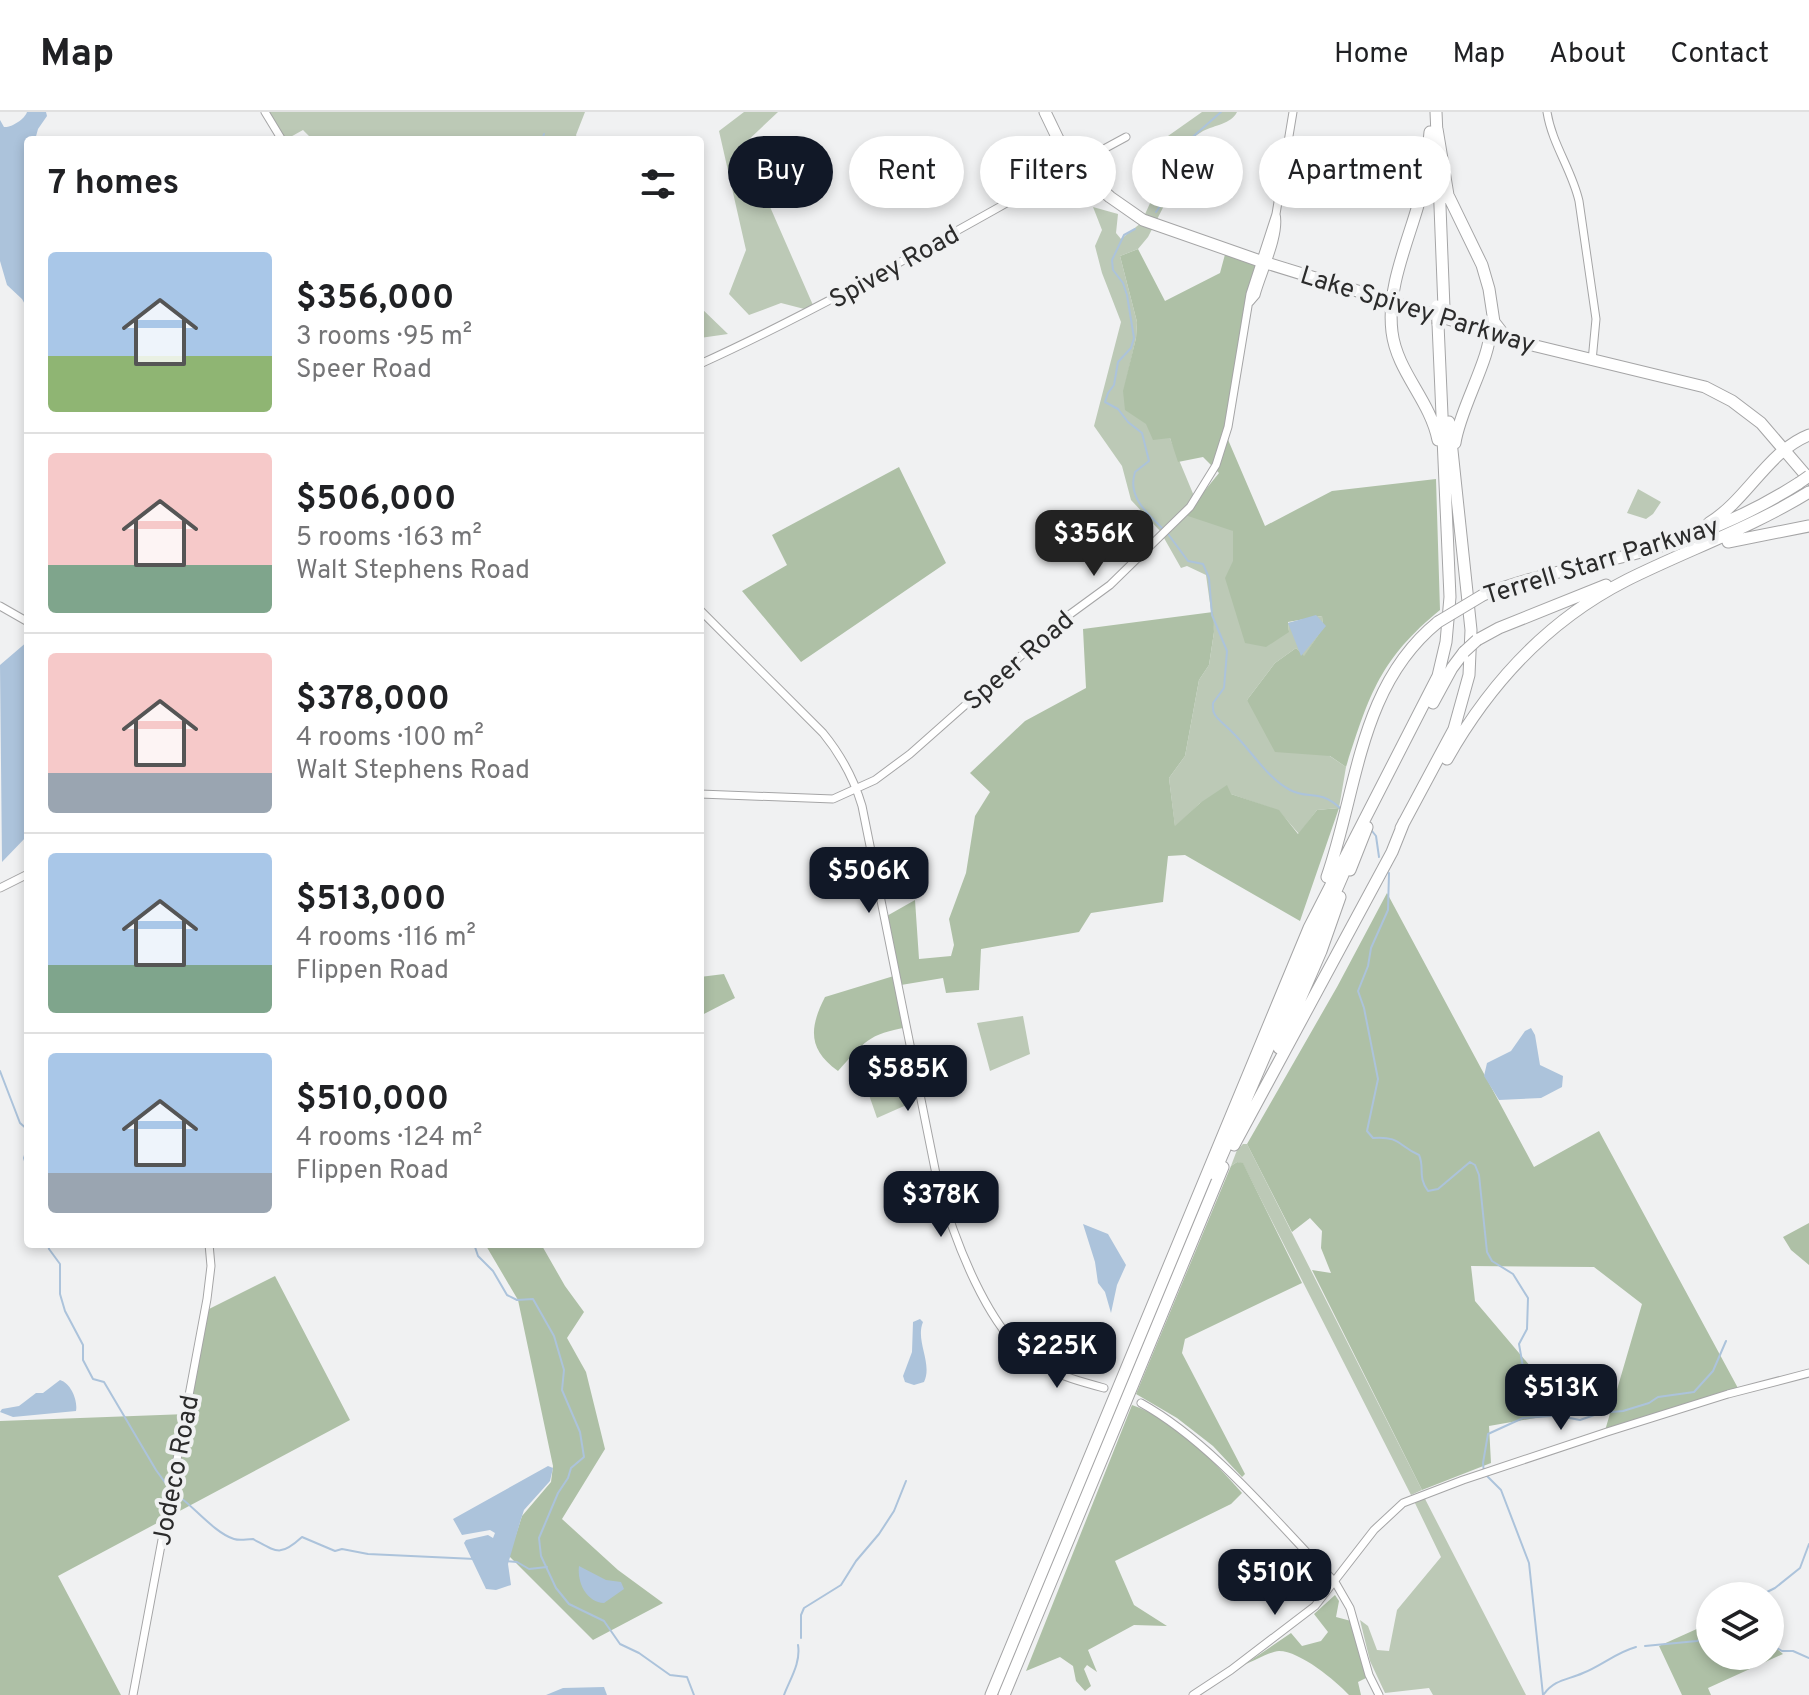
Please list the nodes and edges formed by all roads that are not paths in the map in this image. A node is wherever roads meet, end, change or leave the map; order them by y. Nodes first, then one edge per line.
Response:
1 (265, 112) edge
2 (1047, 112) edge
3 (1293, 112) edge
4 (1429, 112) edge
5 (1436, 112) edge
6 (1547, 112) edge
7 (1433, 130) junction
8 (280, 136) edge
9 (1061, 136) edge
10 (1126, 137) dead end
11 (1116, 142) edge
12 (1116, 196) edge
13 (1116, 201) edge
14 (996, 208) edge
15 (1264, 260) junction
16 (1388, 301) junction
17 (1441, 325) junction
18 (1491, 332) junction
19 (704, 362) edge
20 (1589, 362) junction
21 (1809, 435) edge
22 (1787, 444) junction
23 (1454, 468) junction
24 (1806, 478) edge
25 (1808, 492) edge
26 (1446, 495) junction
27 (1738, 516) junction
28 (1809, 526) edge
29 (1702, 546) junction
30 (1638, 553) junction
31 (1674, 559) junction
32 (1620, 578) junction
33 (0, 606) edge
34 (704, 614) edge
35 (24, 620) edge
36 (857, 789) junction
37 (704, 794) edge
38 (1372, 810) junction
39 (1404, 822) junction
40 (1360, 842) junction
41 (1392, 852) junction
42 (24, 876) edge
43 (0, 888) edge
44 (1309, 928) junction
45 (1284, 1007) junction
46 (1280, 1046) junction
47 (1224, 1151) junction
48 (209, 1248) edge
49 (1809, 1373) edge
50 (1104, 1388) dead end
51 (1141, 1403) dead end
52 (1324, 1571) junction
53 (1344, 1571) junction
54 (1335, 1582) junction
55 (1328, 1590) junction
56 (133, 1695) edge
57 (991, 1695) edge
58 (997, 1695) edge
59 (1004, 1695) edge
60 (1193, 1695) edge
61 (1379, 1695) edge

1 - 8 street
2 - 9 highway, Lake Spivey Parkway
3 - 15 street, Speer Road
4 - 7 highway
5 - 7 highway
6 - 20 street
7 - 16 highway
7 - 17 highway
7 - 18 highway
10 - 11 street, Spivey Road
12 - 15 highway, Lake Spivey Parkway
13 - 15 highway, Lake Spivey Parkway
14 - 19 street, Spivey Road
15 - 16 highway, Lake Spivey Parkway
15 - 36 street, Speer Road
16 - 18 highway, Lake Spivey Parkway
16 - 26 highway
17 - 23 highway
17 - 26 highway
18 - 20 highway, Lake Spivey Parkway
18 - 23 highway
20 - 22 highway, Lake Spivey Parkway
21 - 22 highway
22 - 24 highway, Lake Spivey Parkway
22 - 30 highway
23 - 39 highway
24 - 27 highway, Terrell Starr Parkway
25 - 29 highway, Terrell Starr Parkway
26 - 38 highway
27 - 30 highway, Terrell Starr Parkway
27 - 32 highway
28 - 31 highway
29 - 31 highway, Terrell Starr Parkway
29 - 32 highway
30 - 44 highway, Terrell Starr Parkway, bridge
31 - 41 highway, Terrell Starr Parkway
32 - 38 highway, bridge
33 - 35 street
34 - 36 street
36 - 37 street, Speer Road
36 - 50 street
38 - 40 highway
38 - 44 highway
38 - 45 highway
39 - 41 highway
39 - 46 highway
40 - 45 highway
40 - 46 highway
41 - 59 highway
42 - 43 street
44 - 57 highway
45 - 47 highway
46 - 47 highway
47 - 58 highway
48 - 56 street, Jodeco Road
49 - 53 street
51 - 52 street
52 - 53 street
52 - 54 street
52 - 55 street
53 - 54 street
54 - 55 street
54 - 61 street
55 - 60 street

